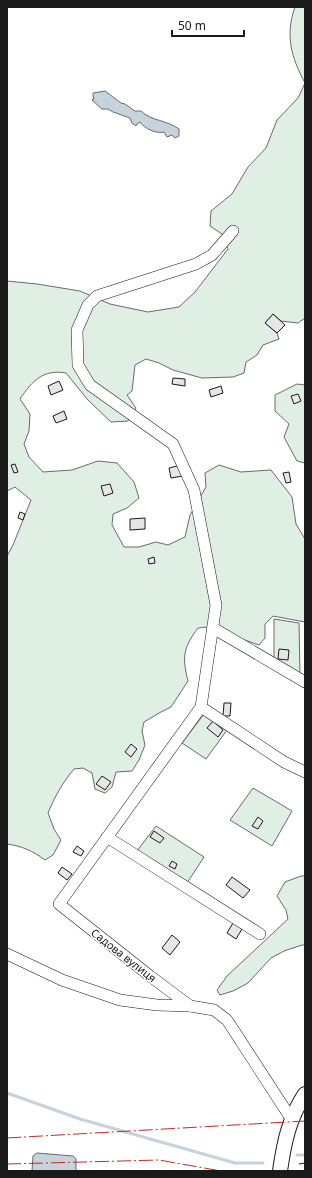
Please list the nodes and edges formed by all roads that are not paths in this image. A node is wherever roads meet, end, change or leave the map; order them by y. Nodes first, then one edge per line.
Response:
1 (232, 231) dead end
2 (213, 628) junction
3 (305, 682) edge
4 (201, 707) junction
5 (305, 772) edge
6 (107, 837) junction
7 (260, 934) dead end
8 (7, 954) edge
9 (190, 1006) junction
10 (305, 1094) edge
11 (292, 1120) junction
12 (280, 1171) edge

1 - 2 street
2 - 3 street
2 - 4 street
4 - 5 street
4 - 6 street
6 - 7 street
6 - 9 street, Садова вулиця
8 - 9 street
9 - 11 street
10 - 11 main road
11 - 12 main road

